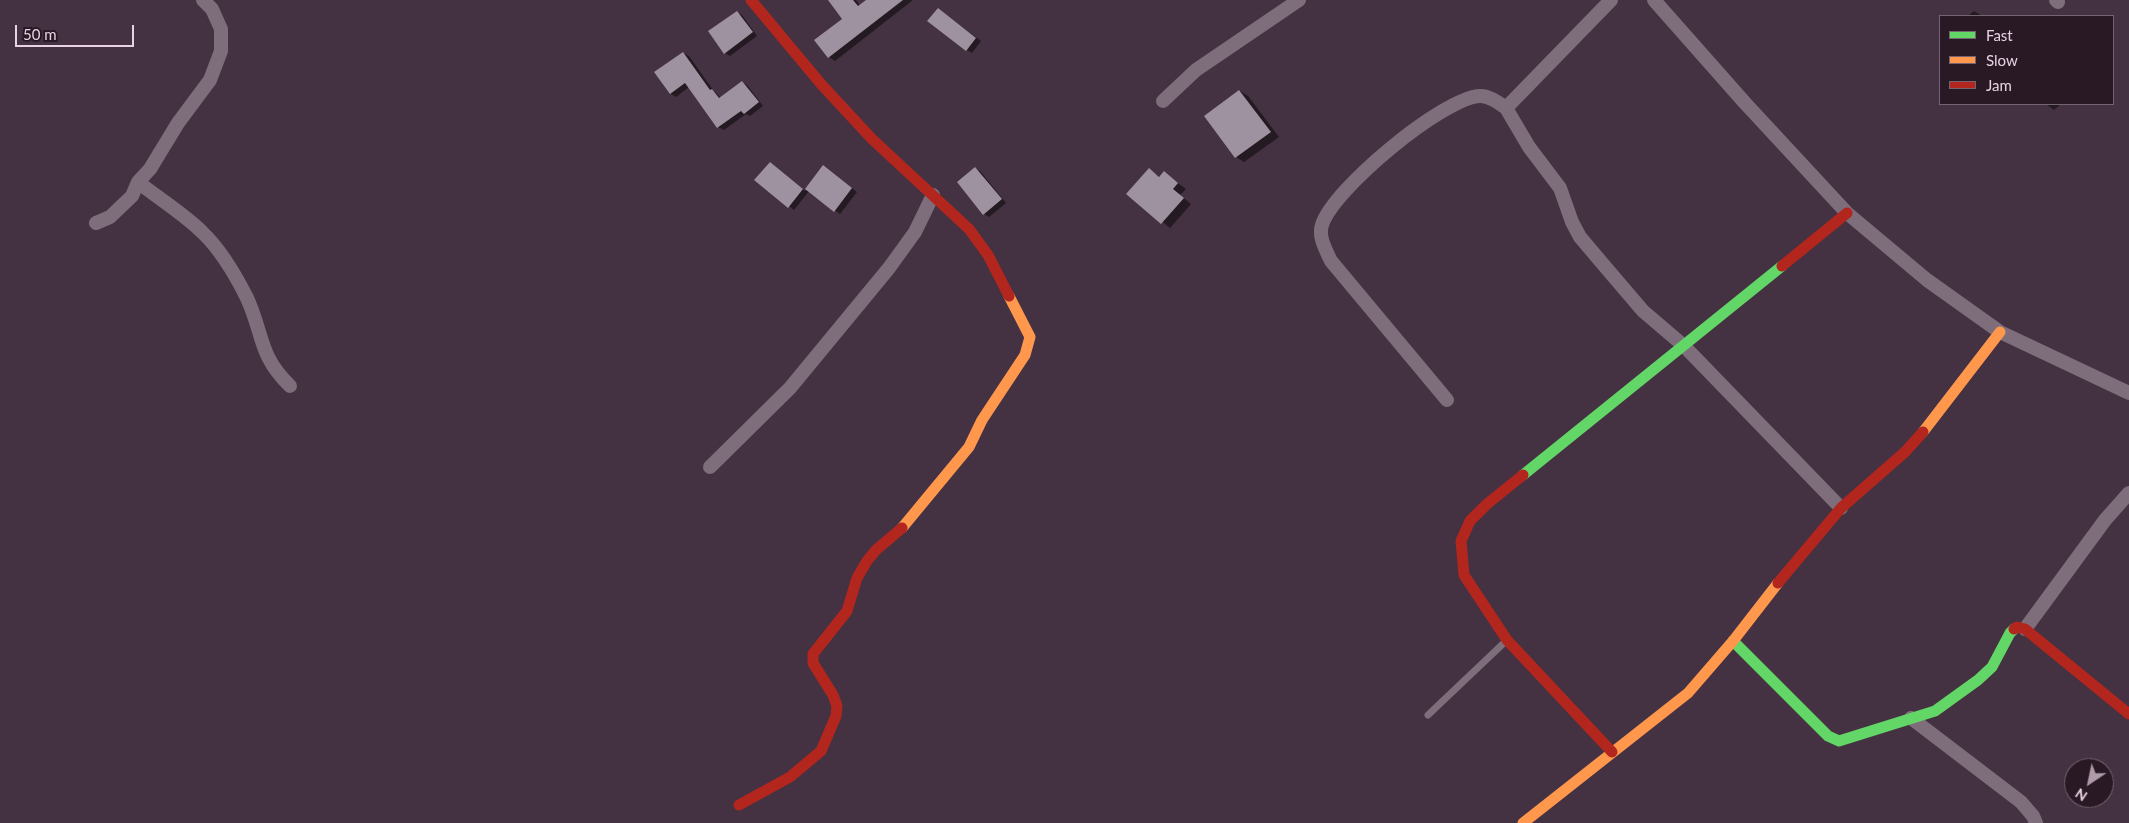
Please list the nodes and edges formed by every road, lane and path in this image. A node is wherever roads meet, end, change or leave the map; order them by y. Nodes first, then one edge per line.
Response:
1 (203, 0) edge
2 (751, 0) edge
3 (1299, 0) edge
4 (1611, 0) edge
5 (1654, 0) edge
6 (1163, 101) dead end
7 (1506, 108) junction
8 (138, 182) junction
9 (933, 195) junction
10 (1847, 213) junction
11 (96, 223) dead end
12 (2000, 332) junction
13 (1684, 346) junction
14 (290, 386) dead end
15 (2129, 393) edge
16 (1447, 400) dead end
17 (710, 467) dead end
18 (2129, 493) edge
19 (1841, 508) junction
20 (2025, 629) junction
21 (1507, 640) junction
22 (1733, 641) junction
23 (2129, 714) edge
24 (1428, 715) dead end
25 (1911, 718) junction
26 (1612, 752) junction
27 (739, 805) dead end
28 (1523, 823) edge
29 (2036, 823) edge

1 - 8 street
2 - 9 street
3 - 6 street
4 - 7 street
5 - 10 street
7 - 13 street
7 - 16 street
8 - 11 street
8 - 14 street
9 - 17 street
9 - 27 street
10 - 12 street
10 - 13 street
12 - 15 street
12 - 19 street
13 - 19 street
13 - 21 street
18 - 20 street
19 - 22 street
20 - 23 street
20 - 25 street
21 - 24 lane
21 - 26 street
22 - 25 street
22 - 26 street
25 - 29 street
26 - 28 street

